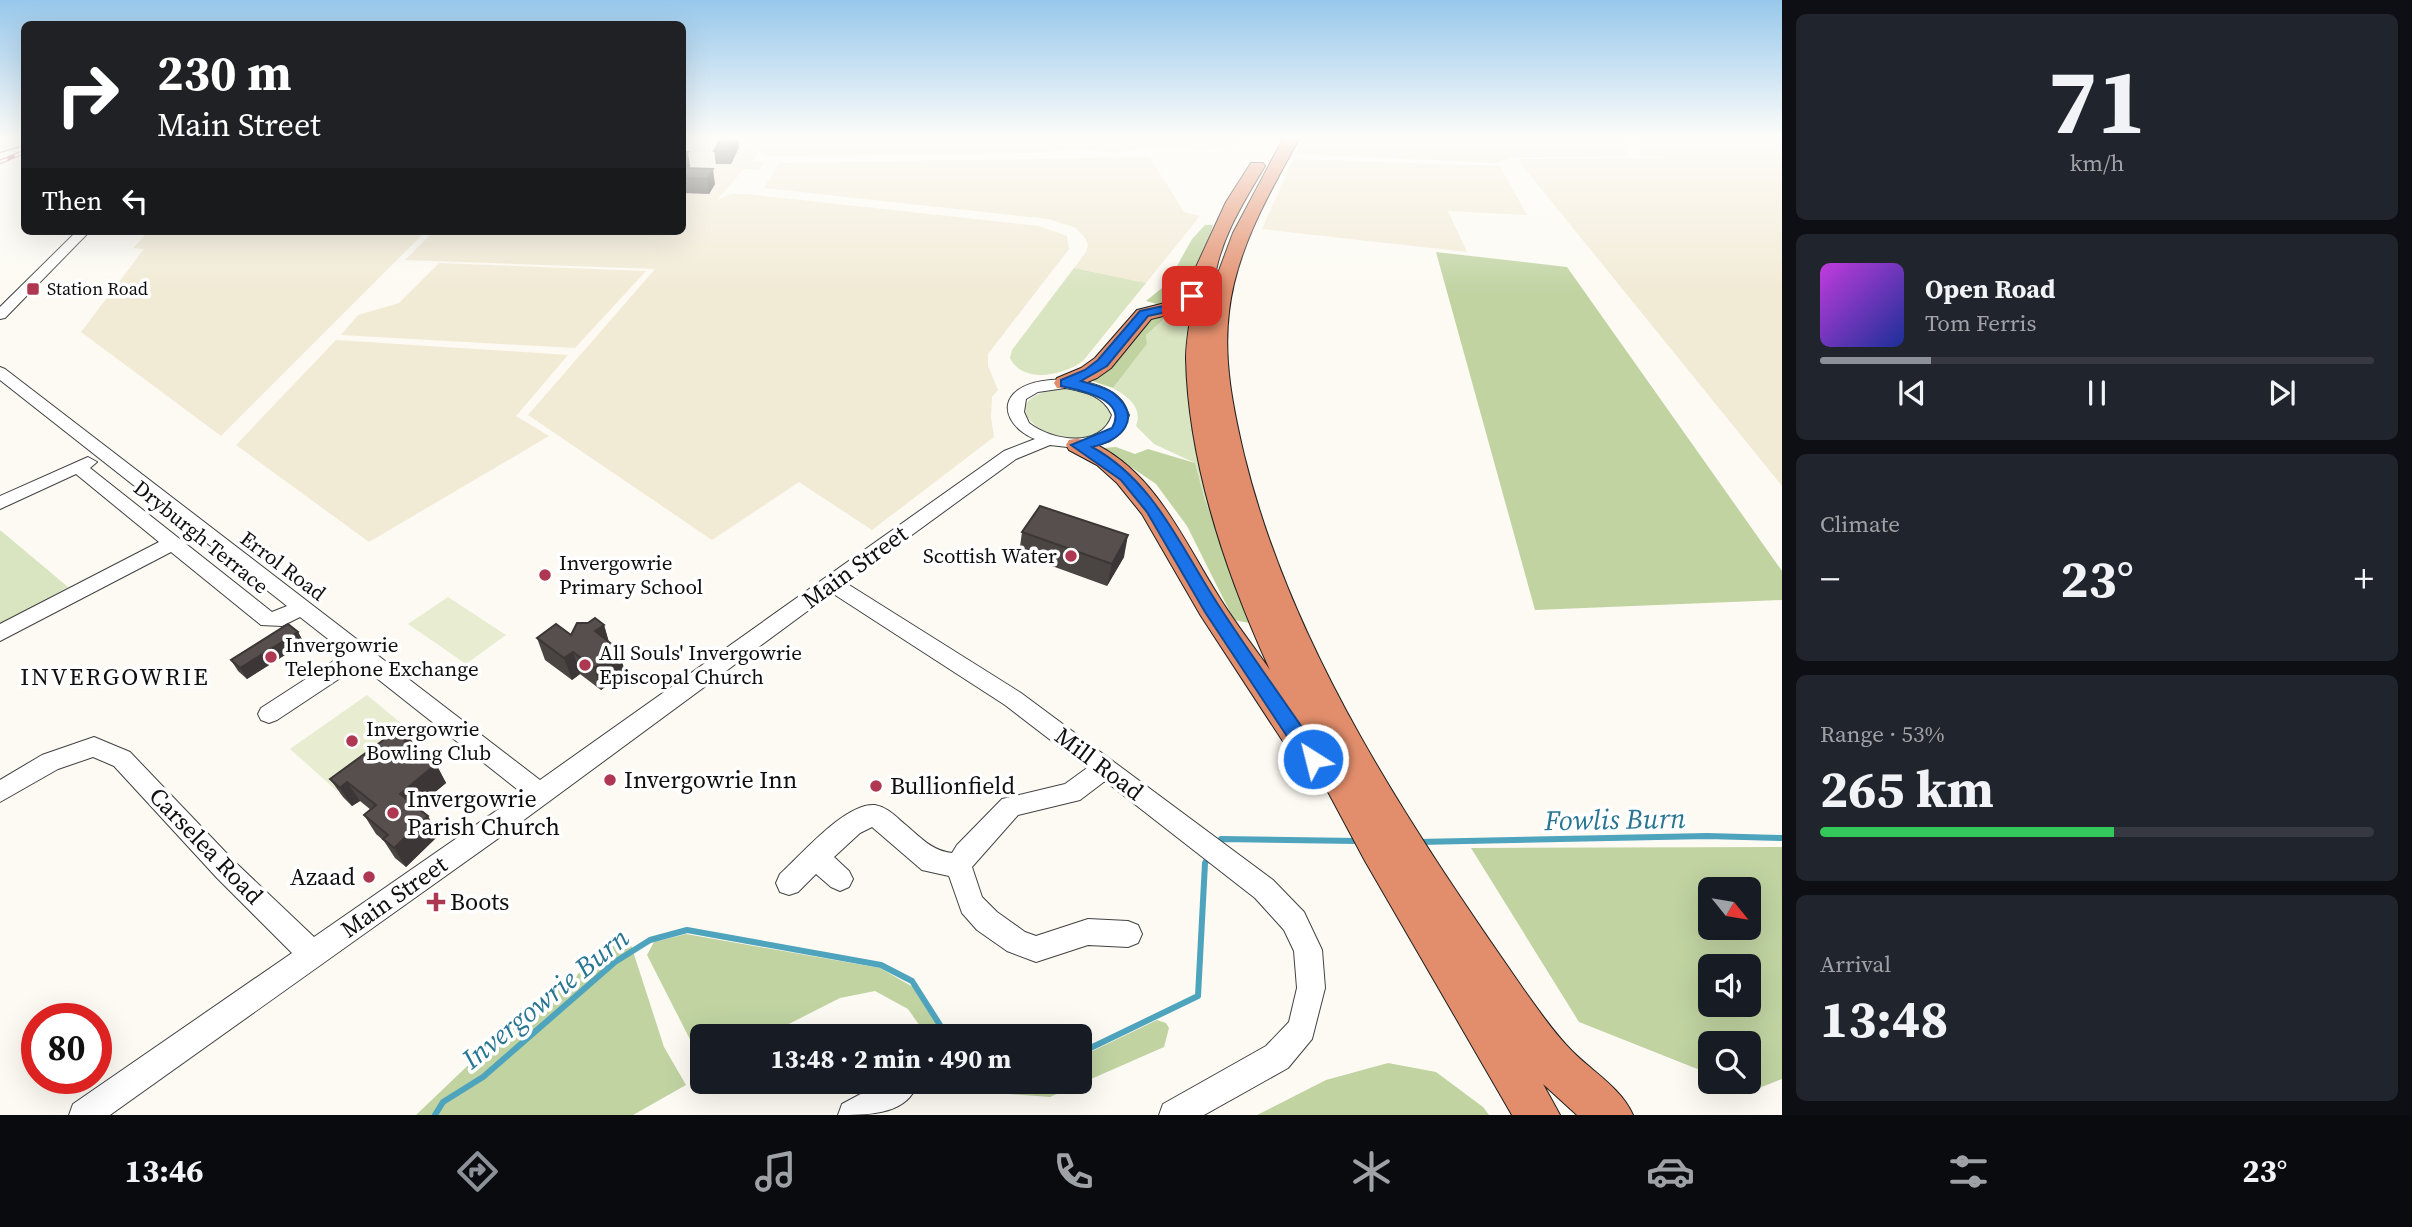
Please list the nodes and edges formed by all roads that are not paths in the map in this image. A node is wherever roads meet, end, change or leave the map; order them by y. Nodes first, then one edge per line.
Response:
1 (1243, 189) edge
2 (1264, 189) edge
3 (80, 235) edge
4 (1216, 269) junction
5 (23, 292) junction
6 (0, 299) edge
7 (0, 315) edge
8 (0, 372) edge
9 (1065, 383) junction
10 (1025, 429) junction
11 (1047, 440) junction
12 (1078, 445) junction
13 (105, 454) junction
14 (1010, 455) junction
15 (78, 467) junction
16 (0, 503) edge
17 (172, 543) junction
18 (832, 584) junction
19 (300, 608) junction
20 (0, 633) edge
21 (362, 653) junction
22 (270, 714) dead end
23 (1104, 769) junction
24 (0, 792) edge
25 (540, 794) junction
26 (1373, 828) junction
27 (816, 858) junction
28 (959, 866) junction
29 (840, 879) dead end
30 (789, 883) dead end
31 (1128, 934) dead end
32 (312, 954) junction
33 (891, 1094) edge
34 (84, 1115) edge
35 (853, 1115) edge
36 (1174, 1115) edge
37 (1537, 1115) edge
38 (1610, 1115) edge

1 - 4 highway
2 - 4 highway
3 - 5 street
4 - 9 highway
4 - 26 highway
5 - 6 street
5 - 7 street
8 - 13 street, Errol Road
9 - 10 street
9 - 12 street
10 - 11 street
10 - 14 street, Main Street
11 - 12 street
11 - 14 street, Main Street
12 - 26 highway
13 - 15 street
13 - 19 street, Errol Road
14 - 18 street, Main Street
15 - 16 street
15 - 17 street, Dryburgh Terrace
17 - 19 street, Dryburgh Terrace
17 - 20 street
18 - 23 street, Mill Road
18 - 25 street, Main Street
19 - 21 street, Errol Road
21 - 22 street
21 - 25 street, Errol Road
23 - 28 street
23 - 36 street, Mill Road
24 - 32 street, Carselea Road
25 - 32 street, Main Street
26 - 37 highway
26 - 38 highway
27 - 28 street
27 - 29 street
27 - 30 street
28 - 31 street
32 - 34 street, Main Street
33 - 35 street

